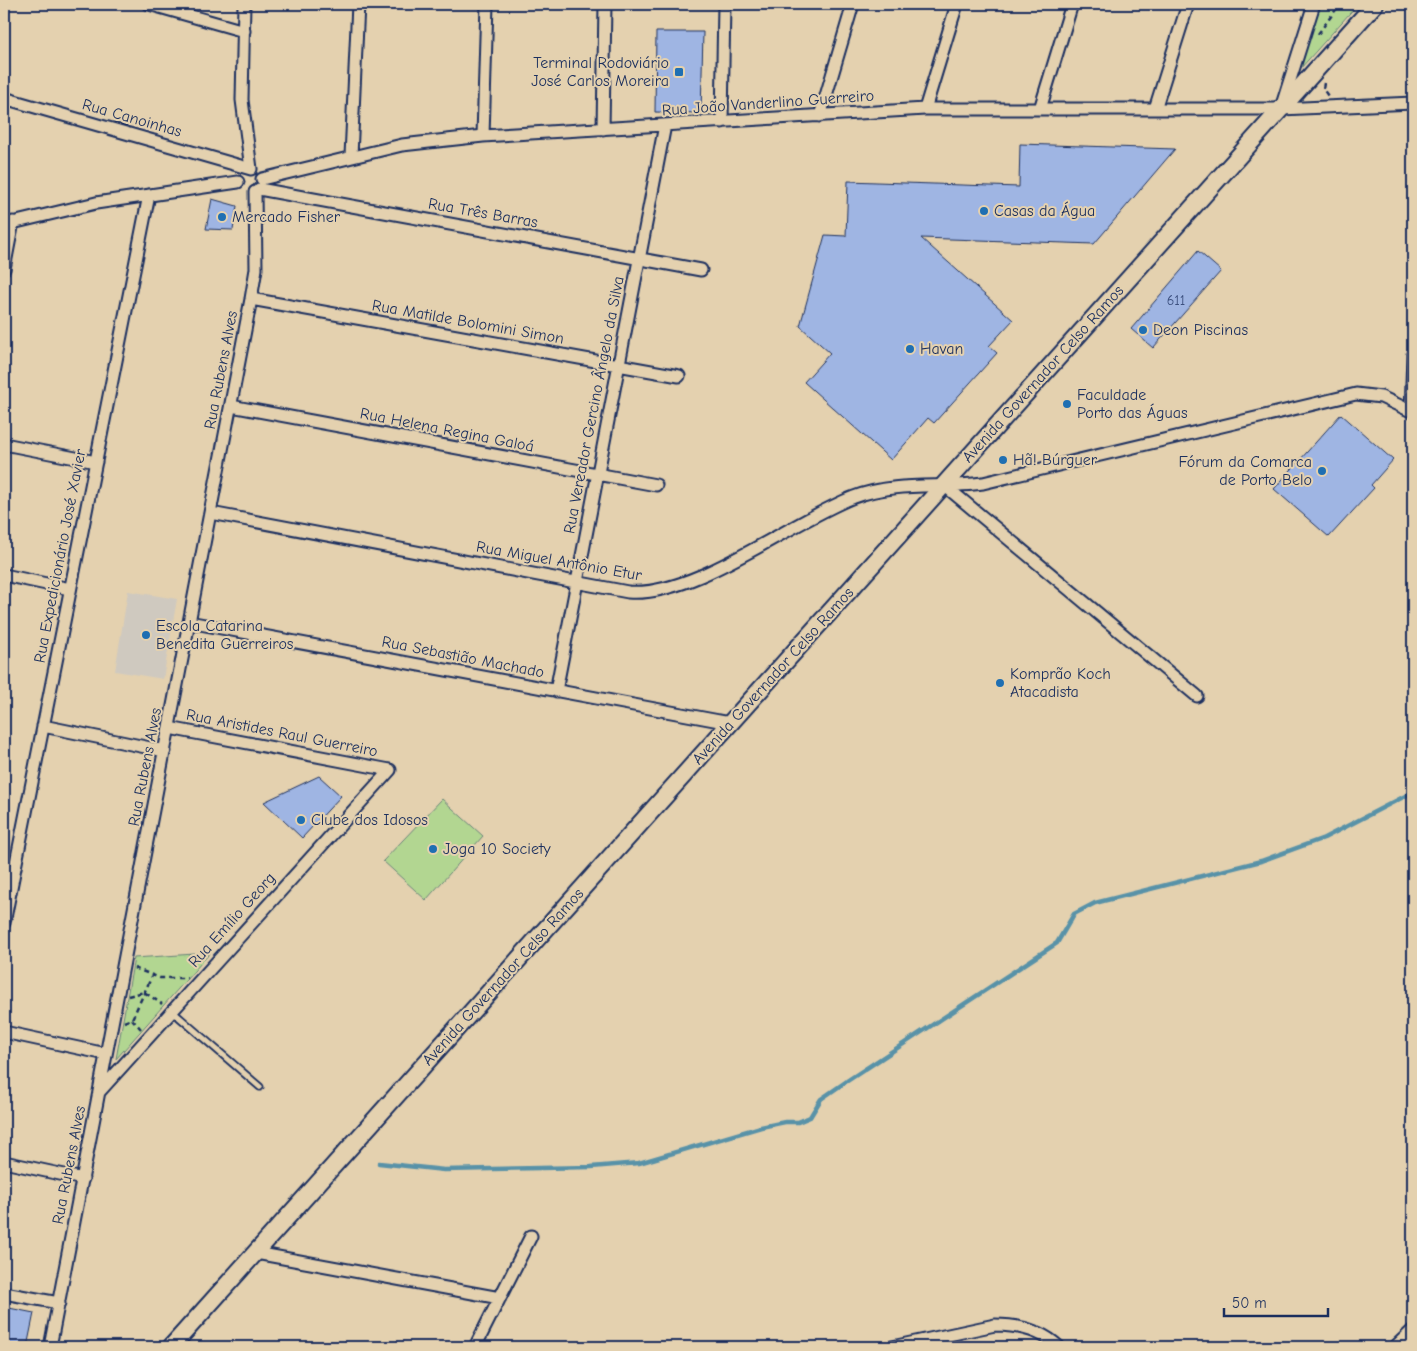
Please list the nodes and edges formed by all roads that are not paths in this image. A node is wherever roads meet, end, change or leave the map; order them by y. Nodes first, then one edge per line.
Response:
1 (149, 4) edge
2 (244, 4) edge
3 (358, 4) edge
4 (487, 4) edge
5 (605, 4) edge
6 (724, 4) edge
7 (853, 4) edge
8 (957, 4) edge
9 (1072, 4) edge
10 (1188, 4) edge
11 (1314, 4) edge
12 (1376, 4) edge
13 (244, 31) junction
14 (4, 98) edge
15 (1413, 103) edge
16 (1040, 109) junction
17 (1155, 109) junction
18 (1281, 109) junction
19 (925, 110) junction
20 (820, 116) junction
21 (722, 122) junction
22 (665, 126) junction
23 (603, 129) junction
24 (483, 136) junction
25 (351, 156) junction
26 (251, 169) junction
27 (238, 182) junction
28 (258, 186) junction
29 (149, 195) junction
30 (8, 223) edge
31 (639, 258) junction
32 (4, 269) edge
33 (701, 270) dead end
34 (252, 299) junction
35 (1413, 354) edge
36 (618, 366) junction
37 (679, 376) dead end
38 (231, 406) junction
39 (1412, 411) edge
40 (4, 444) edge
41 (96, 462) junction
42 (598, 474) junction
43 (656, 485) dead end
44 (944, 485) junction
45 (211, 513) junction
46 (4, 575) edge
47 (577, 582) junction
48 (70, 589) junction
49 (190, 622) junction
50 (556, 691) junction
51 (1197, 696) dead end
52 (730, 723) junction
53 (43, 726) junction
54 (169, 728) junction
55 (165, 750) junction
56 (390, 770) joint
57 (5, 911) edge
58 (4, 924) edge
59 (172, 1011) junction
60 (4, 1032) edge
61 (106, 1054) junction
62 (260, 1087) dead end
63 (99, 1091) junction
64 (4, 1162) edge
65 (83, 1179) junction
66 (531, 1236) dead end
67 (256, 1252) junction
68 (4, 1293) edge
69 (500, 1298) junction
70 (59, 1303) junction
71 (1413, 1330) edge
72 (50, 1347) edge
73 (171, 1347) edge
74 (475, 1347) edge
75 (892, 1347) edge
76 (1059, 1347) edge
77 (1395, 1347) edge

1 - 13 street
2 - 13 street
3 - 25 street
4 - 24 street
5 - 23 street
6 - 21 street
7 - 20 street
8 - 19 street
9 - 16 street
10 - 17 street
11 - 18 street
12 - 18 main road, Avenida Governador Celso Ramos
13 - 26 street
14 - 26 street, Rua Canoinhas
15 - 18 street, Rua João Vanderlino Guerreiro
16 - 17 street, Rua João Vanderlino Guerreiro
16 - 19 street, Rua João Vanderlino Guerreiro
17 - 18 street, Rua João Vanderlino Guerreiro
18 - 44 main road, Avenida Governador Celso Ramos
19 - 20 street, Rua João Vanderlino Guerreiro
20 - 21 street, Rua João Vanderlino Guerreiro
21 - 22 street, Rua João Vanderlino Guerreiro
22 - 23 street, Rua João Vanderlino Guerreiro
22 - 31 street, Rua Vereador Gercino Ângelo da Silva
23 - 24 street, Rua João Vanderlino Guerreiro
24 - 25 street, Rua João Vanderlino Guerreiro
25 - 28 street, Rua João Vanderlino Guerreiro
26 - 27 street
26 - 28 street
27 - 28 street
27 - 29 street
28 - 31 street, Rua Três Barras
28 - 34 street, Rua Rubens Alves
29 - 30 street
29 - 41 street, Rua Expedicionário José Xavier
30 - 32 street
31 - 33 street, Rua Três Barras
31 - 36 street, Rua Vereador Gercino Ângelo da Silva
34 - 36 street, Rua Matilde Bolomini Simon
34 - 38 street, Rua Rubens Alves
35 - 39 street
36 - 37 street, Rua Matilde Bolomini Simon
36 - 42 street, Rua Vereador Gercino Ângelo da Silva
38 - 42 street, Rua Helena Regina Galoá
38 - 45 street, Rua Rubens Alves
39 - 44 street, Rua Miguel Antônio Etur
40 - 41 street
41 - 48 street, Rua Expedicionário José Xavier
42 - 43 street, Rua Helena Regina Galoá
42 - 47 street, Rua Vereador Gercino Ângelo da Silva
44 - 47 street, Rua Miguel Antônio Etur
44 - 51 street
44 - 52 main road, Avenida Governador Celso Ramos
45 - 47 street, Rua Miguel Antônio Etur
45 - 49 street, Rua Rubens Alves
46 - 48 street
47 - 50 street, Rua Vereador Gercino Ângelo da Silva
48 - 53 street, Rua Expedicionário José Xavier
49 - 50 street, Rua Sebastião Machado
49 - 54 street, Rua Rubens Alves
50 - 52 street, Rua Sebastião Machado
52 - 67 main road, Avenida Governador Celso Ramos
53 - 55 street
53 - 57 street, Rua Expedicionário José Xavier
54 - 55 street, Rua Rubens Alves
54 - 56 street, Rua Aristides Raul Guerreiro
55 - 61 street, Rua Rubens Alves
56 - 59 street, Rua Emílio Georg
57 - 58 street, Rua Expedicionário José Xavier
59 - 62 lane
59 - 63 street, Rua Emílio Georg
60 - 61 street
61 - 63 street, Rua Rubens Alves
63 - 65 street, Rua Rubens Alves
64 - 65 street
65 - 70 street, Rua Rubens Alves
66 - 69 street
67 - 69 street
67 - 73 main road, Avenida Governador Celso Ramos
68 - 70 street
69 - 74 street
70 - 72 street, Rua Rubens Alves
71 - 77 street
75 - 76 street

